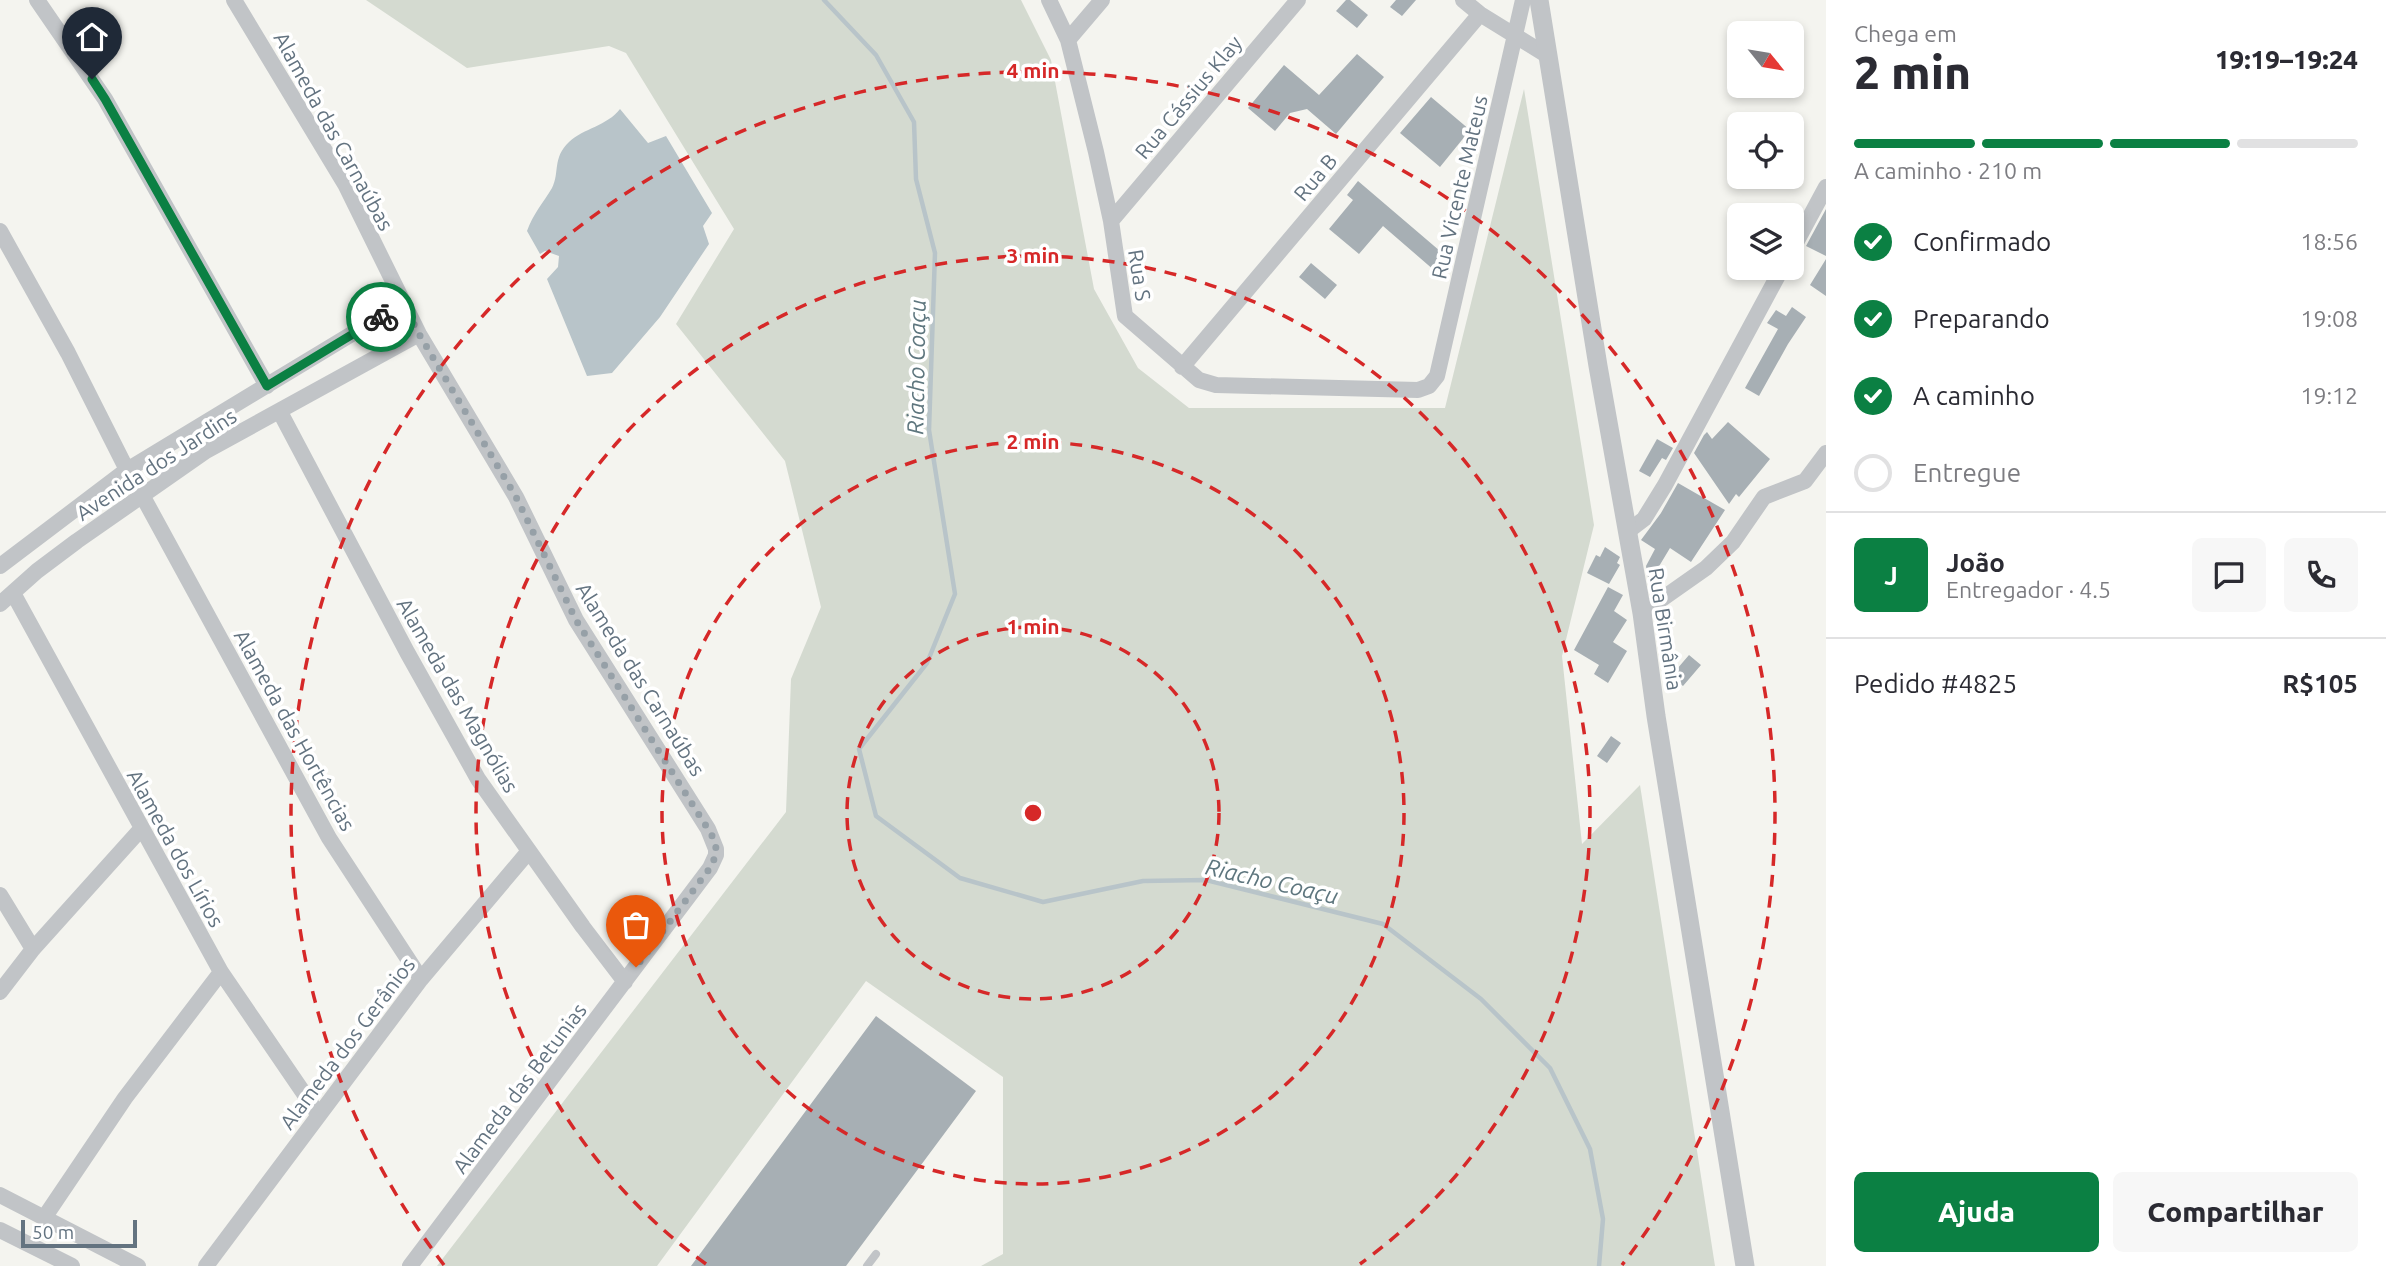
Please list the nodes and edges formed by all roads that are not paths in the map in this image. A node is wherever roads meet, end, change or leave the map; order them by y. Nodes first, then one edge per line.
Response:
1 (37, 0) edge
2 (234, 0) edge
3 (1049, 0) edge
4 (1102, 0) edge
5 (1298, 0) edge
6 (1463, 0) edge
7 (1523, 0) edge
8 (1539, 0) edge
9 (1480, 14) junction
10 (1515, 35) junction
11 (1068, 40) junction
12 (1548, 56) junction
13 (1826, 187) edge
14 (1111, 221) junction
15 (1804, 228) edge
16 (0, 231) edge
17 (1776, 280) edge
18 (403, 303) junction
19 (419, 334) junction
20 (1182, 367) junction
21 (1433, 383) joint
22 (267, 386) junction
23 (280, 412) junction
24 (193, 431) junction
25 (206, 451) junction
26 (1826, 453) edge
27 (127, 470) junction
28 (142, 495) junction
29 (61, 520) junction
30 (1627, 531) junction
31 (76, 541) junction
32 (0, 566) edge
33 (6, 598) edge
34 (1643, 613) junction
35 (141, 829) junction
36 (529, 851) junction
37 (710, 868) joint
38 (0, 895) edge
39 (33, 949) junction
40 (221, 972) junction
41 (421, 979) junction
42 (625, 982) junction
43 (0, 992) edge
44 (318, 1114) junction
45 (0, 1195) edge
46 (44, 1218) junction
47 (0, 1230) edge
48 (876, 1254) dead end
49 (72, 1266) edge
50 (138, 1266) edge
51 (205, 1266) edge
52 (410, 1266) edge
53 (867, 1266) edge
54 (1745, 1266) edge

1 - 22 street
2 - 18 street, Alameda das Carnaúbas
3 - 11 street, Rua S
4 - 11 street
5 - 14 street, Rua Cássius Klay
6 - 9 street
7 - 10 street, Rua Vicente Mateus
8 - 12 street, Rua Birmânia
9 - 10 street
9 - 20 street, Rua B
10 - 12 street
10 - 21 street, Rua Vicente Mateus
11 - 14 street, Rua S
12 - 30 street, Rua Birmânia
13 - 15 street
14 - 20 street, Rua S
16 - 27 street
17 - 30 street
18 - 19 street, Alameda das Carnaúbas
18 - 22 street, Avenida dos Jardins
19 - 23 street, Avenida dos Jardins
19 - 37 street, Alameda das Carnaúbas
20 - 21 street, Rua S
22 - 24 street, Avenida dos Jardins
23 - 25 street, Avenida dos Jardins
23 - 36 street, Alameda das Magnólias
24 - 25 street
24 - 27 street, Avenida dos Jardins
25 - 28 street, Avenida dos Jardins
26 - 34 street
27 - 29 street, Avenida dos Jardins
28 - 31 street, Avenida dos Jardins
28 - 41 street, Alameda das Hortências
29 - 31 street
29 - 32 street, Avenida dos Jardins
30 - 34 street, Rua Birmânia
31 - 33 street, Avenida dos Jardins
33 - 35 street, Alameda dos Lírios
34 - 54 street, Rua Birmânia
35 - 39 street
35 - 40 street, Alameda dos Lírios
36 - 41 street, Alameda dos Gerânios
36 - 42 street, Alameda das Magnólias
37 - 42 street, Alameda das Betunias
38 - 39 street
39 - 43 street
40 - 44 street, Alameda dos Lírios
40 - 46 street
41 - 44 street, Alameda dos Gerânios
42 - 52 street, Alameda das Betunias
44 - 51 street, Alameda dos Gerânios
45 - 46 street
46 - 50 street
47 - 49 street
48 - 53 lane

